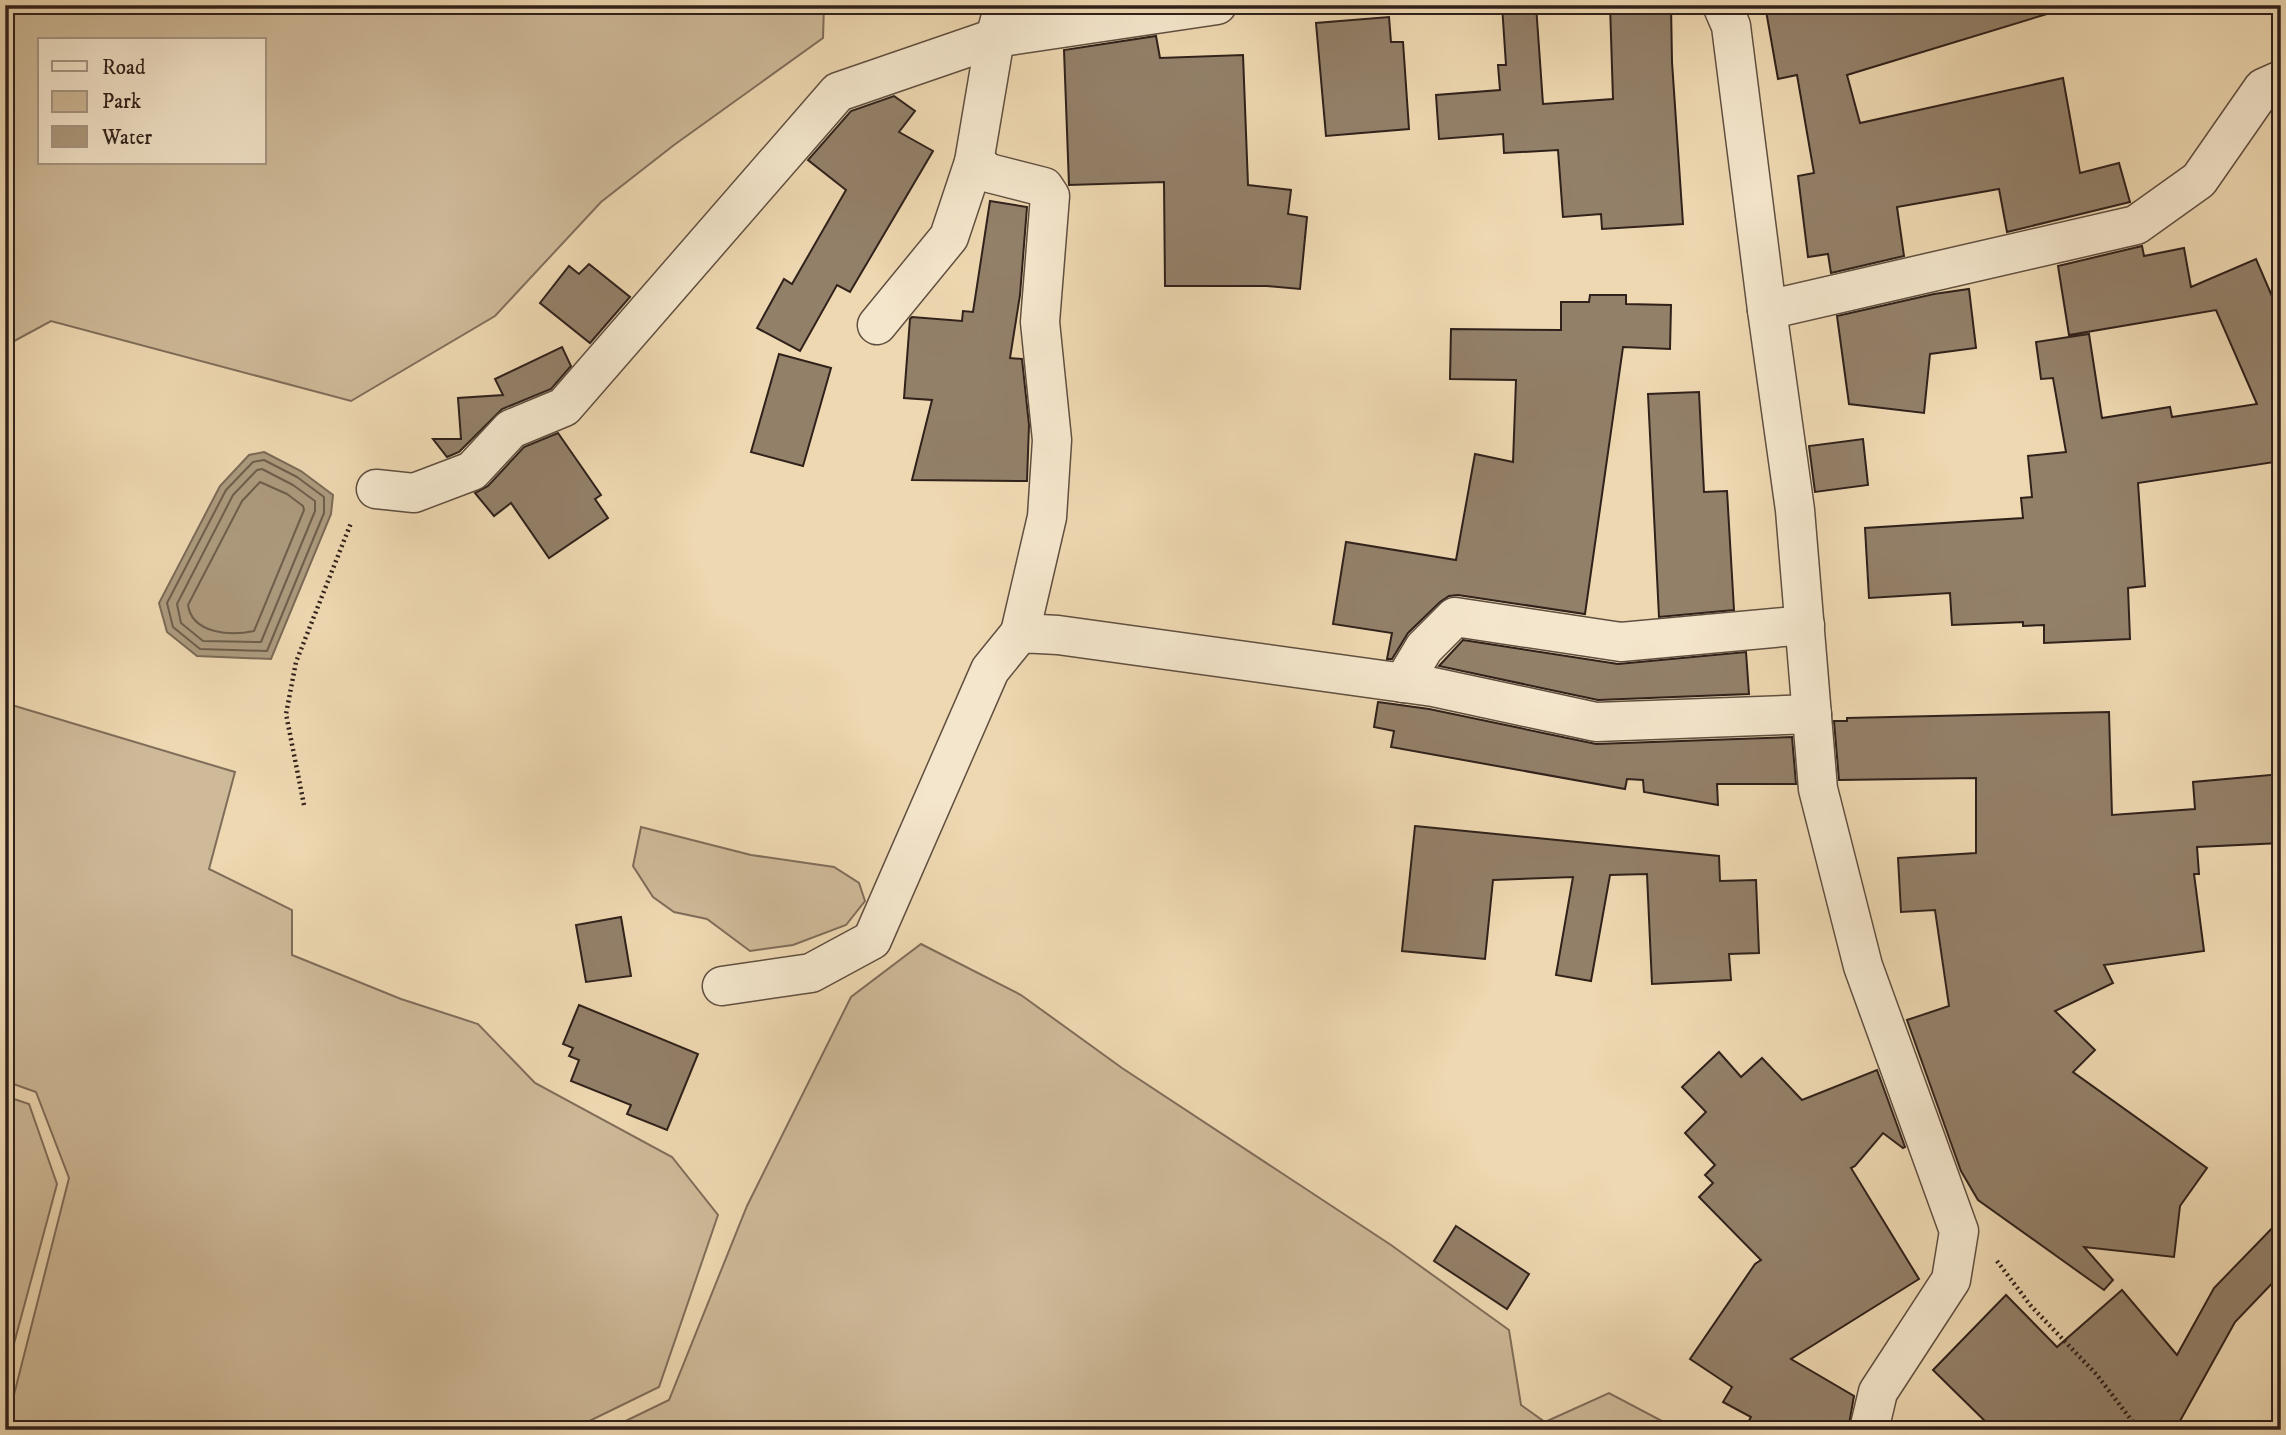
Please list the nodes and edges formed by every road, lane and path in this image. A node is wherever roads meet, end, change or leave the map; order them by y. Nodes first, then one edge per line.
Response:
1 (1217, 5) edge
2 (1722, 5) edge
3 (999, 22) edge
4 (2281, 80) edge
5 (974, 162) junction
6 (1767, 310) junction
7 (877, 326) dead end
8 (376, 489) joint
9 (1804, 625) junction
10 (1020, 633) junction
11 (1403, 682) junction
12 (1812, 714) junction
13 (304, 805) dead end
14 (722, 986) dead end
15 (1958, 1238) junction
16 (1869, 1430) edge
17 (2139, 1430) edge

1 - 3 street
2 - 6 street
3 - 5 street
3 - 8 street
4 - 6 street
5 - 7 street
5 - 10 street
6 - 9 street
8 - 13 path
9 - 11 street
9 - 12 street
10 - 11 street
10 - 14 street
11 - 12 street
12 - 15 street
15 - 16 street
15 - 17 path

